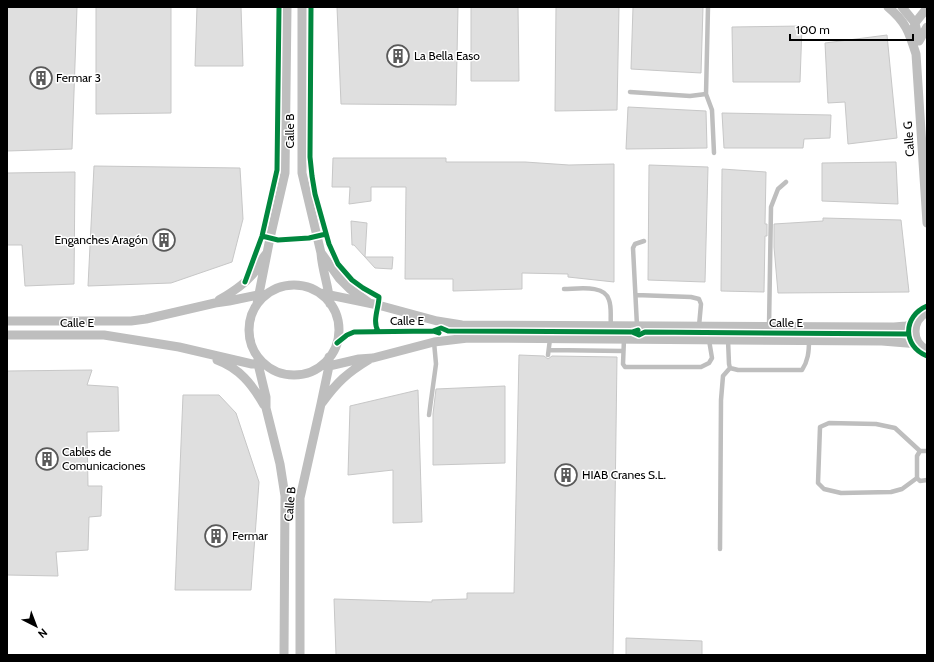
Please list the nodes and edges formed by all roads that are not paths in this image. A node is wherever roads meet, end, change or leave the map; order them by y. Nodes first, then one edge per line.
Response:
1 (287, 7) edge
2 (302, 7) edge
3 (708, 7) edge
4 (888, 7) edge
5 (902, 7) edge
6 (927, 8) edge
7 (915, 24) junction
8 (927, 27) edge
9 (916, 41) junction
10 (630, 92) dead end
11 (706, 94) junction
12 (714, 153) dead end
13 (786, 182) dead end
14 (927, 223) edge
15 (644, 241) dead end
16 (267, 252) junction
17 (321, 253) junction
18 (564, 289) dead end
19 (268, 293) junction
20 (258, 294) junction
21 (636, 295) junction
22 (330, 299) junction
23 (215, 303) junction
24 (369, 303) junction
25 (257, 304) junction
26 (926, 310) edge
27 (7, 321) edge
28 (916, 323) junction
29 (611, 326) junction
30 (637, 326) junction
31 (699, 326) junction
32 (769, 327) junction
33 (7, 335) edge
34 (550, 339) junction
35 (624, 339) junction
36 (709, 340) junction
37 (728, 340) junction
38 (809, 340) junction
39 (434, 342) junction
40 (919, 344) junction
41 (927, 350) edge
42 (623, 351) junction
43 (207, 354) junction
44 (372, 358) junction
45 (260, 362) junction
46 (327, 363) junction
47 (730, 368) junction
48 (321, 404) junction
49 (266, 408) junction
50 (429, 415) dead end
51 (920, 451) junction
52 (927, 451) edge
53 (917, 478) junction
54 (927, 480) edge
55 (720, 549) dead end
56 (284, 655) edge
57 (300, 655) edge

1 - 16 street, Calle B
2 - 17 street, Calle B
3 - 11 lane
4 - 9 street
5 - 7 street
6 - 7 street
7 - 9 street
8 - 9 street, Calle G
9 - 14 street, Calle G
10 - 11 lane
11 - 12 lane
13 - 32 lane
15 - 21 lane
16 - 20 street, Calle B
16 - 23 street, Calle E
17 - 22 street, Calle B
17 - 24 street, Calle B
18 - 29 lane
19 - 20 street, Calle E
19 - 22 street
19 - 25 street
20 - 23 street, Calle E
20 - 25 street, Calle B
21 - 30 lane
21 - 31 lane
22 - 24 street, Calle E
22 - 46 street
23 - 27 street, Calle E
24 - 29 street, Calle E
25 - 45 street
26 - 28 street
28 - 32 street, Calle E
28 - 40 street
29 - 30 street, Calle E
30 - 31 street, Calle E
31 - 32 street, Calle E
33 - 43 street, Calle E
34 - 35 street, Calle E
34 - 39 street, Calle E
34 - 42 lane
35 - 36 street, Calle E
35 - 42 lane
36 - 37 street, Calle E
36 - 42 lane
37 - 38 street, Calle E
37 - 47 lane
38 - 40 street, Calle E
38 - 47 lane
39 - 44 street, Calle E
39 - 50 lane
40 - 41 street
43 - 45 street, Calle E
43 - 49 street, Calle B
44 - 46 street, Calle E
44 - 48 street, Calle E
45 - 46 street
45 - 49 street, Calle B
46 - 48 street, Calle B
47 - 55 lane
48 - 57 street, Calle B
49 - 56 street, Calle B
51 - 52 lane
51 - 53 lane
51 - 53 lane
53 - 54 lane

